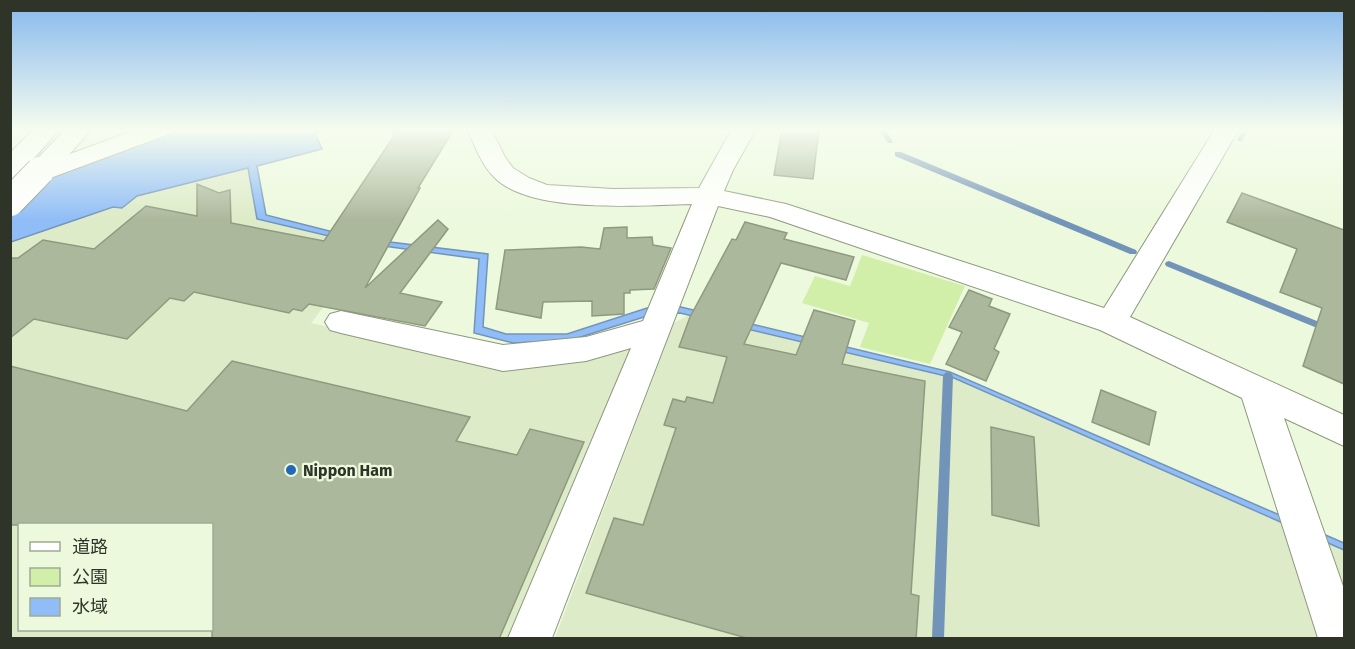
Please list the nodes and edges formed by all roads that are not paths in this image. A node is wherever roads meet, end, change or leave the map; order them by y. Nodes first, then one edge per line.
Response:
1 (51, 159) edge
2 (78, 159) edge
3 (494, 159) edge
4 (726, 159) edge
5 (1209, 159) edge
6 (10, 184) edge
7 (709, 196) junction
8 (10, 202) edge
9 (660, 318) junction
10 (341, 322) dead end
11 (1112, 322) junction
12 (1256, 389) junction
13 (1344, 431) edge
14 (530, 639) edge
15 (1340, 639) edge

1 - 8 highway, bridge
2 - 6 street
3 - 7 street
4 - 7 street
5 - 11 street
7 - 9 street
7 - 11 street
9 - 10 street
9 - 14 street
11 - 12 street
12 - 13 street
12 - 15 street

